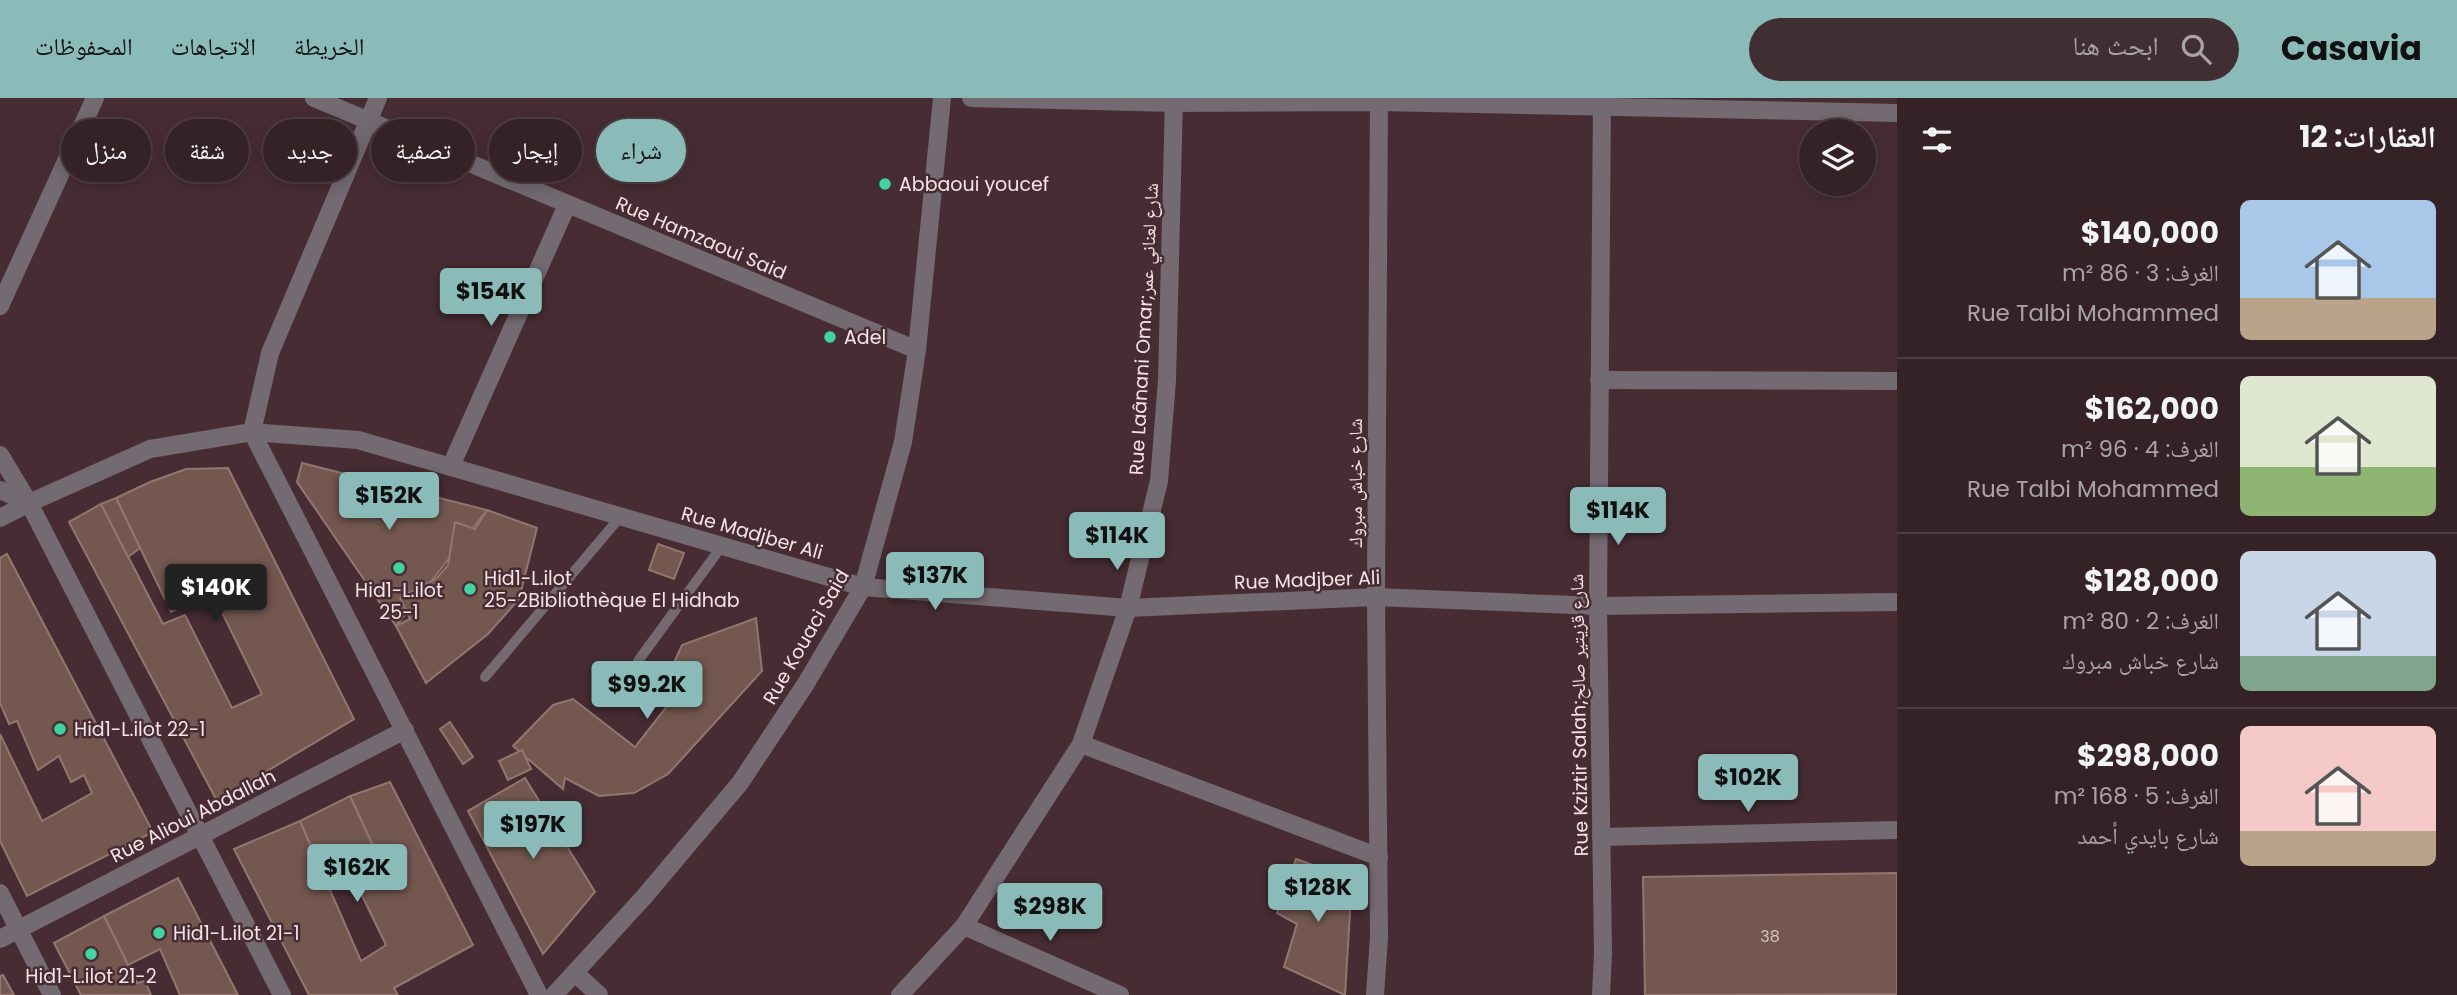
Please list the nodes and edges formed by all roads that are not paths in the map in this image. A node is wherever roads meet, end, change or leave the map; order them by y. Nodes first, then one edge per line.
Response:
1 (95, 98) edge
2 (314, 98) edge
3 (377, 98) edge
4 (942, 98) edge
5 (971, 98) edge
6 (1174, 100) edge
7 (1379, 100) edge
8 (1602, 102) edge
9 (1897, 113) edge
10 (367, 121) junction
11 (568, 205) junction
12 (0, 306) edge
13 (917, 350) junction
14 (1600, 380) junction
15 (1897, 381) edge
16 (252, 432) junction
17 (0, 455) edge
18 (450, 466) junction
19 (0, 490) edge
20 (29, 502) junction
21 (621, 516) junction
22 (0, 518) edge
23 (722, 546) junction
24 (863, 587) junction
25 (1376, 597) junction
26 (1897, 602) edge
27 (1598, 606) junction
28 (1128, 608) junction
29 (638, 660) dead end
30 (485, 677) dead end
31 (405, 730) junction
32 (1081, 744) junction
33 (1897, 830) edge
34 (200, 836) junction
35 (1601, 837) junction
36 (1378, 857) junction
37 (0, 893) edge
38 (964, 926) junction
39 (18, 929) junction
40 (0, 939) edge
41 (575, 972) junction
42 (52, 995) edge
43 (282, 995) edge
44 (539, 995) edge
45 (554, 995) edge
46 (600, 995) edge
47 (900, 995) edge
48 (1120, 995) edge
49 (1375, 995) edge
50 (1601, 995) edge

1 - 12 street
2 - 10 street, Rue Hamzaoui Said
3 - 10 street
4 - 13 street, Rue Kouaci Said
5 - 6 street
6 - 7 street
6 - 28 street, Rue Laânani Omar;شارع لعناني عمر
7 - 8 street
7 - 25 street, شارع خباش مبروك
8 - 9 street
8 - 14 street, Rue Kziztir Salah;شارع قزيتير صالح
10 - 11 street, Rue Hamzaoui Said
10 - 16 street
11 - 13 street, Rue Hamzaoui Said
11 - 18 street
13 - 24 street, Rue Kouaci Said
14 - 15 street
14 - 27 street, Rue Kziztir Salah;شارع قزيتير صالح
16 - 18 street, Rue Madjber Ali
16 - 20 street, Rue Madjber Ali
16 - 31 street
17 - 20 street
18 - 21 street, Rue Madjber Ali
19 - 20 street
20 - 22 street, Rue Madjber Ali
20 - 34 street
21 - 23 street, Rue Madjber Ali
21 - 30 lane
23 - 24 street, Rue Madjber Ali
23 - 29 lane
24 - 28 street, Rue Madjber Ali
24 - 41 street, Rue Kouaci Said
25 - 27 street, Rue Madjber Ali
25 - 28 street, Rue Madjber Ali
25 - 36 street, شارع خباش مبروك
26 - 27 street, Rue Madjber Ali
27 - 35 street, Rue Kziztir Salah;شارع قزيتير صالح
28 - 32 street, Rue Laânani Omar;شارع لعناني عمر
31 - 34 street, Rue Alioui Abdallah
31 - 44 street
32 - 36 street
32 - 38 street, Rue Laânani Omar;شارع لعناني عمر
33 - 35 street
34 - 39 street, Rue Alioui Abdallah
34 - 43 street
35 - 50 street, Rue Kziztir Salah;شارع قزيتير صالح
36 - 49 street, شارع خباش مبروك
37 - 39 street
38 - 47 street, Rue Laânani Omar;شارع لعناني عمر
38 - 48 street
39 - 40 street, Rue Alioui Abdallah
39 - 42 street
41 - 45 street, Rue Kouaci Said
41 - 46 street

